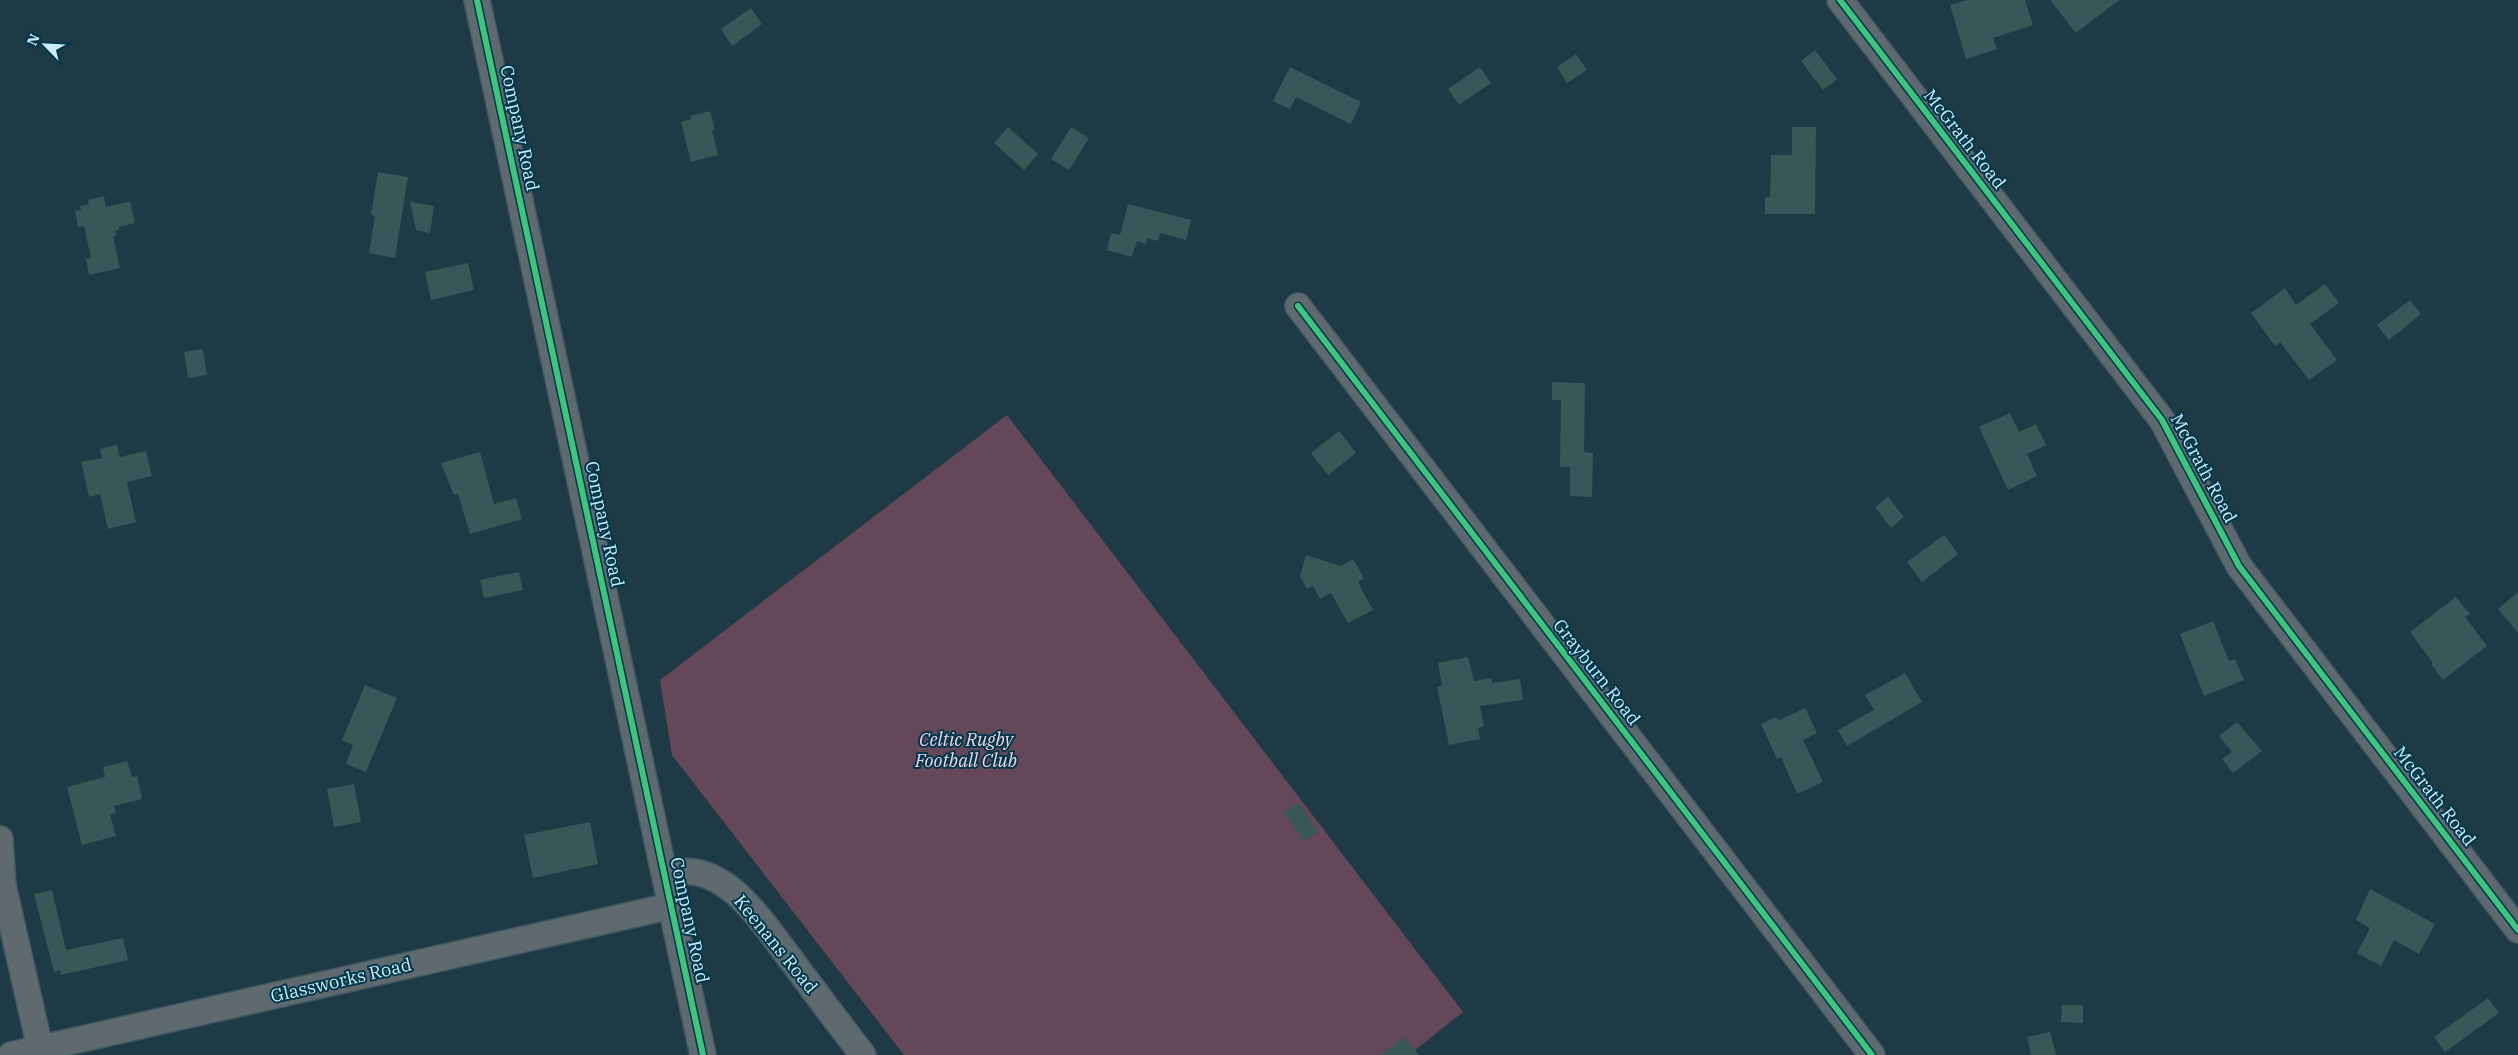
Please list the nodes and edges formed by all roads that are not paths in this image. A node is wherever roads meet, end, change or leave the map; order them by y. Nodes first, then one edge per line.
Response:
1 (477, 0) edge
2 (1840, 0) edge
3 (1298, 306) dead end
4 (0, 839) edge
5 (666, 875) junction
6 (671, 906) junction
7 (2518, 930) edge
8 (40, 1048) junction
9 (11, 1055) edge
10 (703, 1055) edge
11 (863, 1055) edge
12 (1872, 1055) edge

1 - 5 street, Company Road
2 - 7 street, McGrath Road
3 - 12 street, Grayburn Road
4 - 8 street
5 - 6 street, Company Road
5 - 11 street, Keenans Road
6 - 8 street, Glassworks Road
6 - 10 street, Company Road
8 - 9 street, Glassworks Road

